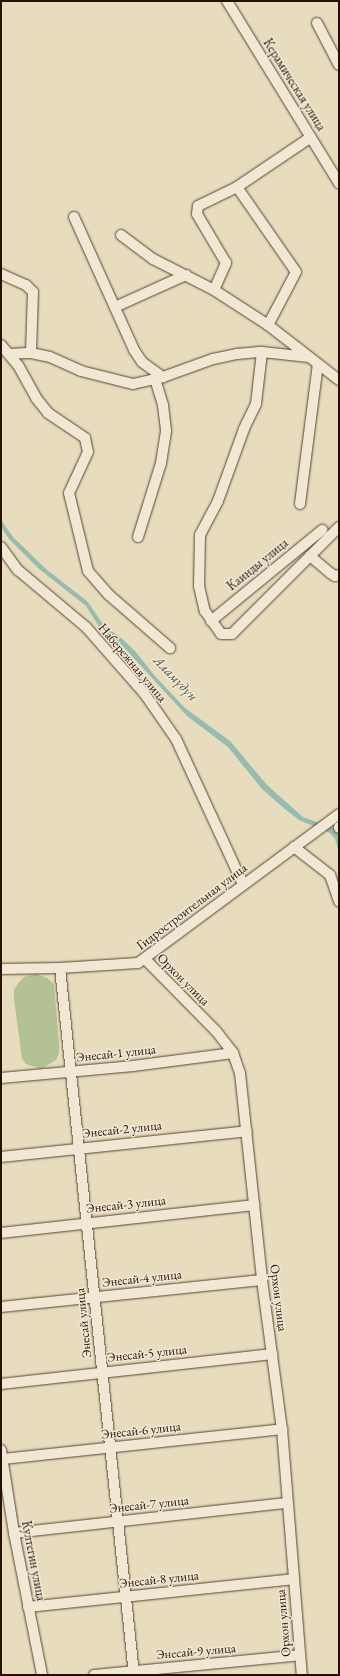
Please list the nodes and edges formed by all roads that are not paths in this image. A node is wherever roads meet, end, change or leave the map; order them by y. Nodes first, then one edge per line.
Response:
1 (227, 1) edge
2 (318, 23) dead end
3 (339, 65) edge
4 (311, 137) junction
5 (339, 183) edge
6 (237, 187) junction
7 (74, 217) dead end
8 (121, 235) dead end
9 (1, 274) edge
10 (186, 275) junction
11 (214, 290) junction
12 (115, 307) junction
13 (268, 325) junction
14 (1, 345) edge
15 (262, 352) junction
16 (31, 353) junction
17 (9, 354) junction
18 (309, 357) junction
19 (318, 364) junction
20 (159, 378) junction
21 (339, 380) edge
22 (300, 504) dead end
23 (339, 528) edge
24 (322, 530) dead end
25 (138, 537) dead end
26 (1, 547) edge
27 (310, 556) junction
28 (339, 575) edge
29 (212, 620) junction
30 (170, 648) dead end
31 (339, 814) edge
32 (294, 847) junction
33 (243, 884) junction
34 (339, 901) edge
35 (145, 959) junction
36 (60, 968) junction
37 (1, 969) edge
38 (233, 1053) junction
39 (71, 1071) junction
40 (1, 1078) edge
41 (246, 1131) junction
42 (80, 1148) junction
43 (1, 1157) edge
44 (254, 1205) junction
45 (87, 1223) junction
46 (1, 1233) edge
47 (262, 1280) junction
48 (95, 1297) junction
49 (1, 1307) edge
50 (272, 1354) junction
51 (102, 1372) junction
52 (1, 1384) edge
53 (282, 1429) junction
54 (110, 1447) junction
55 (2, 1455) edge
56 (286, 1503) junction
57 (118, 1521) junction
58 (14, 1532) junction
59 (293, 1579) junction
60 (126, 1596) junction
61 (28, 1607) junction
62 (300, 1655) junction
63 (134, 1673) edge
64 (42, 1675) edge
65 (94, 1675) edge
66 (302, 1675) edge

1 - 4 street, Керамическая улица
2 - 3 street
4 - 5 street, Керамическая улица
4 - 6 street
6 - 11 street
6 - 13 street
7 - 12 street
8 - 10 street
9 - 16 street
10 - 11 street
10 - 12 street
11 - 13 street
12 - 20 street
13 - 18 street
14 - 17 street
15 - 18 street
15 - 20 street
15 - 29 street
16 - 17 street
16 - 20 street
17 - 30 street
18 - 19 street
19 - 21 street
19 - 22 street
20 - 25 street
23 - 27 street
24 - 29 street, Каинды улица
26 - 33 street, Набережная улица
27 - 28 street
27 - 29 street
31 - 32 street, Гидростроительная улица
32 - 33 street, Гидростроительная улица
32 - 34 street
33 - 35 street, Гидростроительная улица
35 - 36 street, Гидростроительная улица
35 - 38 street, Орхон улица
36 - 37 street, Гидростроительная улица
36 - 39 street, Энесай улица
38 - 39 street, Энесай-1 улица
38 - 41 street, Орхон улица
39 - 40 street, Энесай-1 улица
39 - 42 street, Энесай улица
41 - 42 street, Энесай-2 улица
41 - 44 street, Орхон улица
42 - 43 street, Энесай-2 улица
42 - 45 street, Энесай улица
44 - 45 street, Энесай-3 улица
44 - 47 street, Орхон улица
45 - 46 street, Энесай-3 улица
45 - 48 street, Энесай улица
47 - 48 street, Энесай-4 улица
47 - 50 street, Орхон улица
48 - 49 street, Энесай-4 улица
48 - 51 street, Энесай улица
50 - 51 street, Энесай-5 улица
50 - 53 street, Орхон улица
51 - 52 street, Энесай-5 улица
51 - 54 street, Энесай улица
53 - 54 street, Энесай-6 улица
53 - 56 street, Орхон улица
54 - 55 street, Энесай-6 улица
54 - 57 street, Энесай улица
55 - 58 street, Култегин улица
56 - 57 street, Энесай-7 улица
56 - 59 street, Орхон улица
57 - 58 street, Энесай-7 улица
57 - 60 street, Энесай улица
58 - 61 street, Култегин улица
59 - 60 street, Энесай-8 улица
59 - 62 street, Орхон улица
60 - 61 street, Энесай-8 улица
60 - 63 street, Энесай улица
61 - 64 street, Култегин улица
62 - 63 street, Энесай-9 улица
62 - 66 street, Орхон улица
63 - 65 street, Энесай-9 улица

